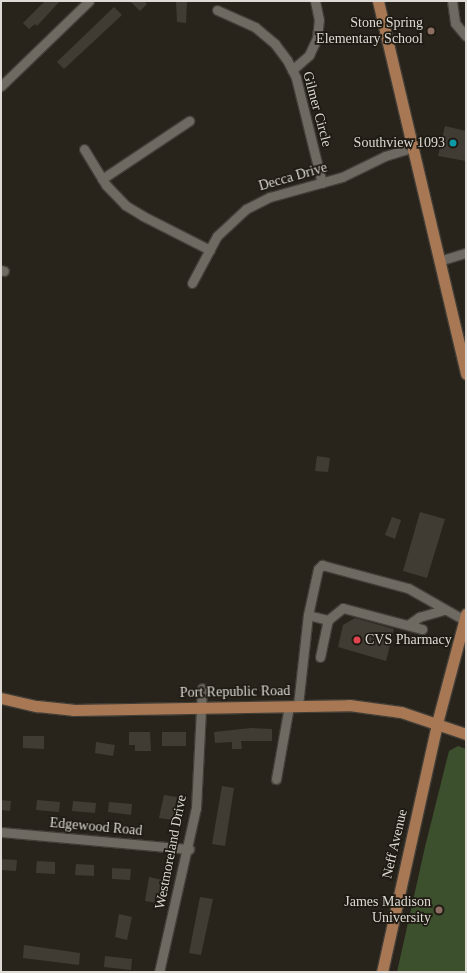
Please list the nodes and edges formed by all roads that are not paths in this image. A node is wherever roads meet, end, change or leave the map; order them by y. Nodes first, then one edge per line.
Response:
1 (89, 1) edge
2 (315, 1) edge
3 (378, 1) edge
4 (452, 1) edge
5 (216, 10) dead end
6 (466, 36) edge
7 (292, 70) junction
8 (1, 86) edge
9 (189, 121) dead end
10 (412, 148) junction
11 (84, 149) dead end
12 (102, 179) junction
13 (322, 183) junction
14 (210, 250) junction
15 (466, 253) edge
16 (439, 261) junction
17 (192, 283) dead end
18 (466, 374) edge
19 (444, 610) junction
20 (308, 615) junction
21 (465, 618) edge
22 (328, 620) junction
23 (408, 625) junction
24 (422, 629) dead end
25 (320, 657) dead end
26 (202, 688) dead end
27 (1, 698) edge
28 (293, 706) junction
29 (202, 707) junction
30 (437, 723) junction
31 (466, 734) edge
32 (276, 779) dead end
33 (1, 832) edge
34 (189, 849) junction
35 (159, 972) edge
36 (382, 972) edge

1 - 8 street
2 - 7 street
3 - 10 main road
4 - 6 street
5 - 7 street, Gilmer Circle
7 - 13 street, Gilmer Circle
9 - 12 street
10 - 13 street, Decca Drive
10 - 16 main road
11 - 12 street
12 - 14 street
13 - 14 street, Decca Drive
14 - 17 street, Decca Drive
15 - 16 street
16 - 18 main road
19 - 20 street
19 - 21 street
19 - 23 street
20 - 22 street
20 - 28 street
21 - 30 main road, Neff Avenue
22 - 23 street
22 - 25 street
23 - 24 street
26 - 29 street, Westmoreland Drive
27 - 29 main road, Port Republic Road
28 - 29 main road, Port Republic Road
28 - 30 main road, Port Republic Road
28 - 32 street
29 - 34 street, Westmoreland Drive
30 - 31 main road, Port Republic Road
30 - 36 main road, Neff Avenue
33 - 34 street, Edgewood Road
34 - 35 street, Westmoreland Drive

